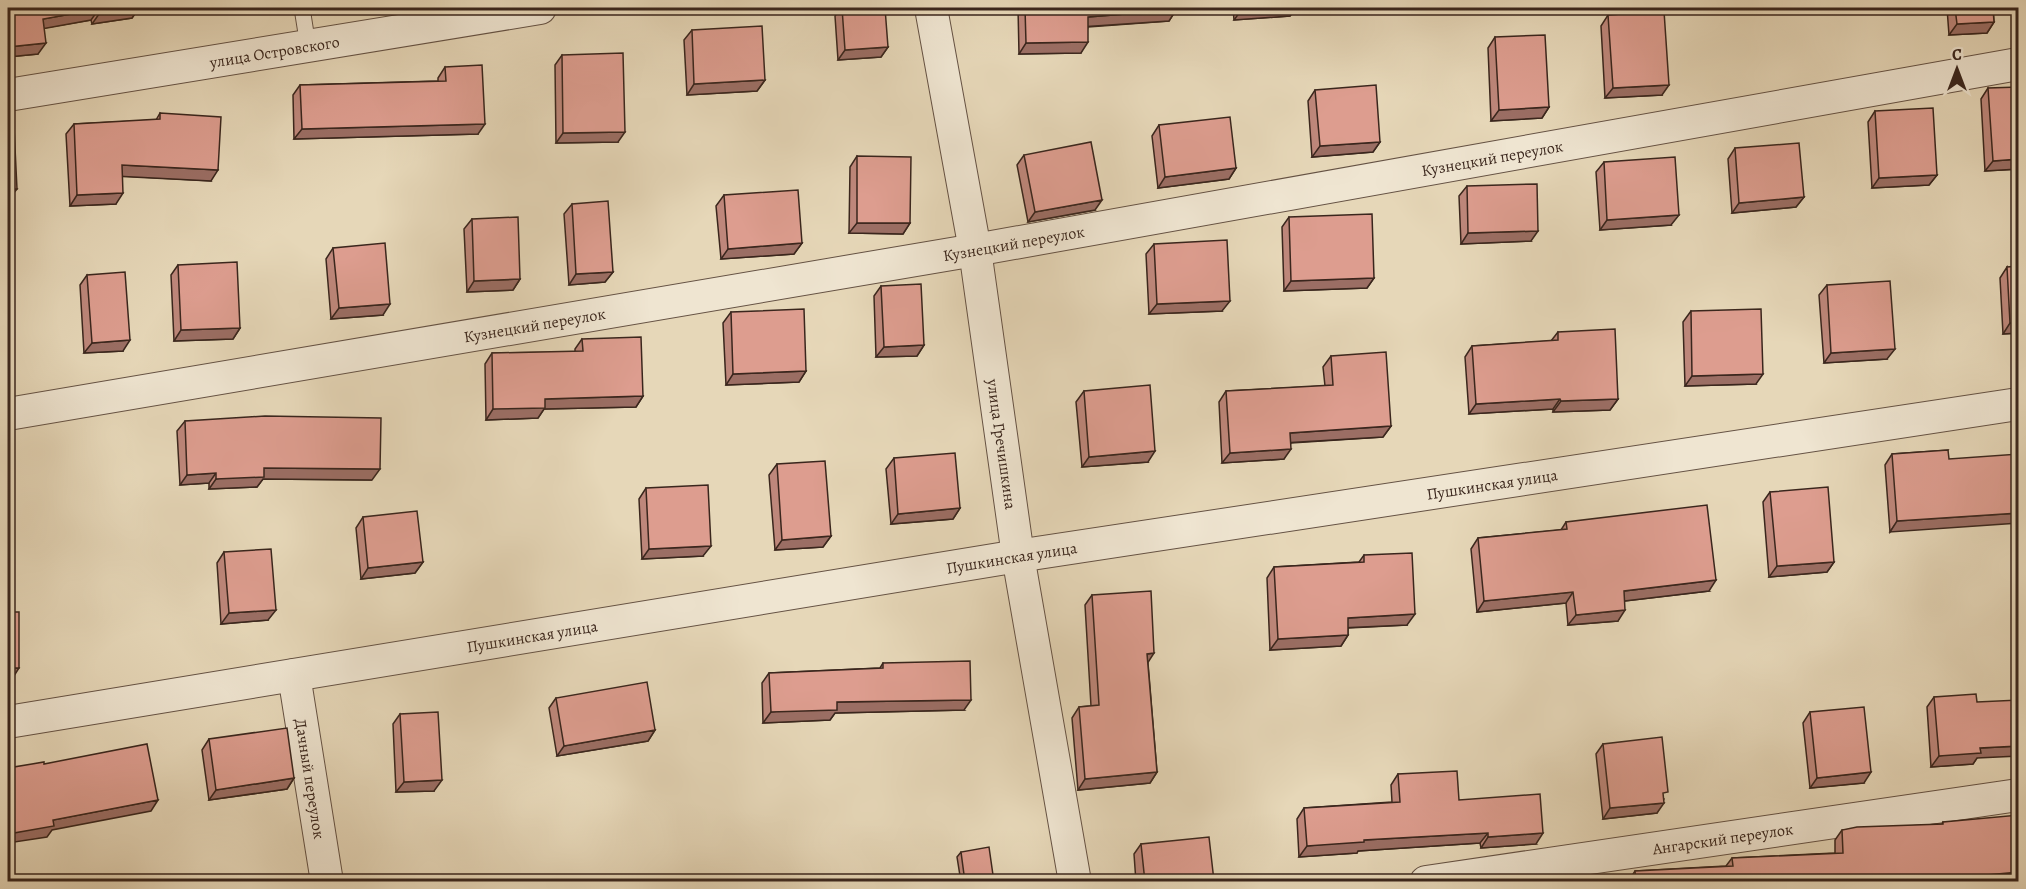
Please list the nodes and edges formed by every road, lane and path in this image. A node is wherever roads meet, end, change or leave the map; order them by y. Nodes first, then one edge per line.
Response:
1 (302, 8) edge
2 (540, 8) edge
3 (931, 8) edge
4 (308, 46) junction
5 (2019, 64) edge
6 (8, 95) edge
7 (975, 250) junction
8 (2019, 404) edge
9 (8, 414) edge
10 (1018, 556) junction
11 (294, 675) junction
12 (8, 722) edge
13 (2019, 795) edge
14 (327, 882) edge
15 (1075, 882) edge
16 (1426, 882) edge

1 - 4 lane
2 - 4 street, улица Островского
3 - 7 street, улица Гречишкина
4 - 6 street, улица Островского
5 - 7 street, Кузнецкий переулок
7 - 9 street, Кузнецкий переулок
7 - 10 street, улица Гречишкина
8 - 10 street, Пушкинская улица
10 - 11 street, Пушкинская улица
10 - 15 street, улица Гречишкина
11 - 12 street, Пушкинская улица
11 - 14 street, Дачный переулок
13 - 16 street, Ангарский переулок

